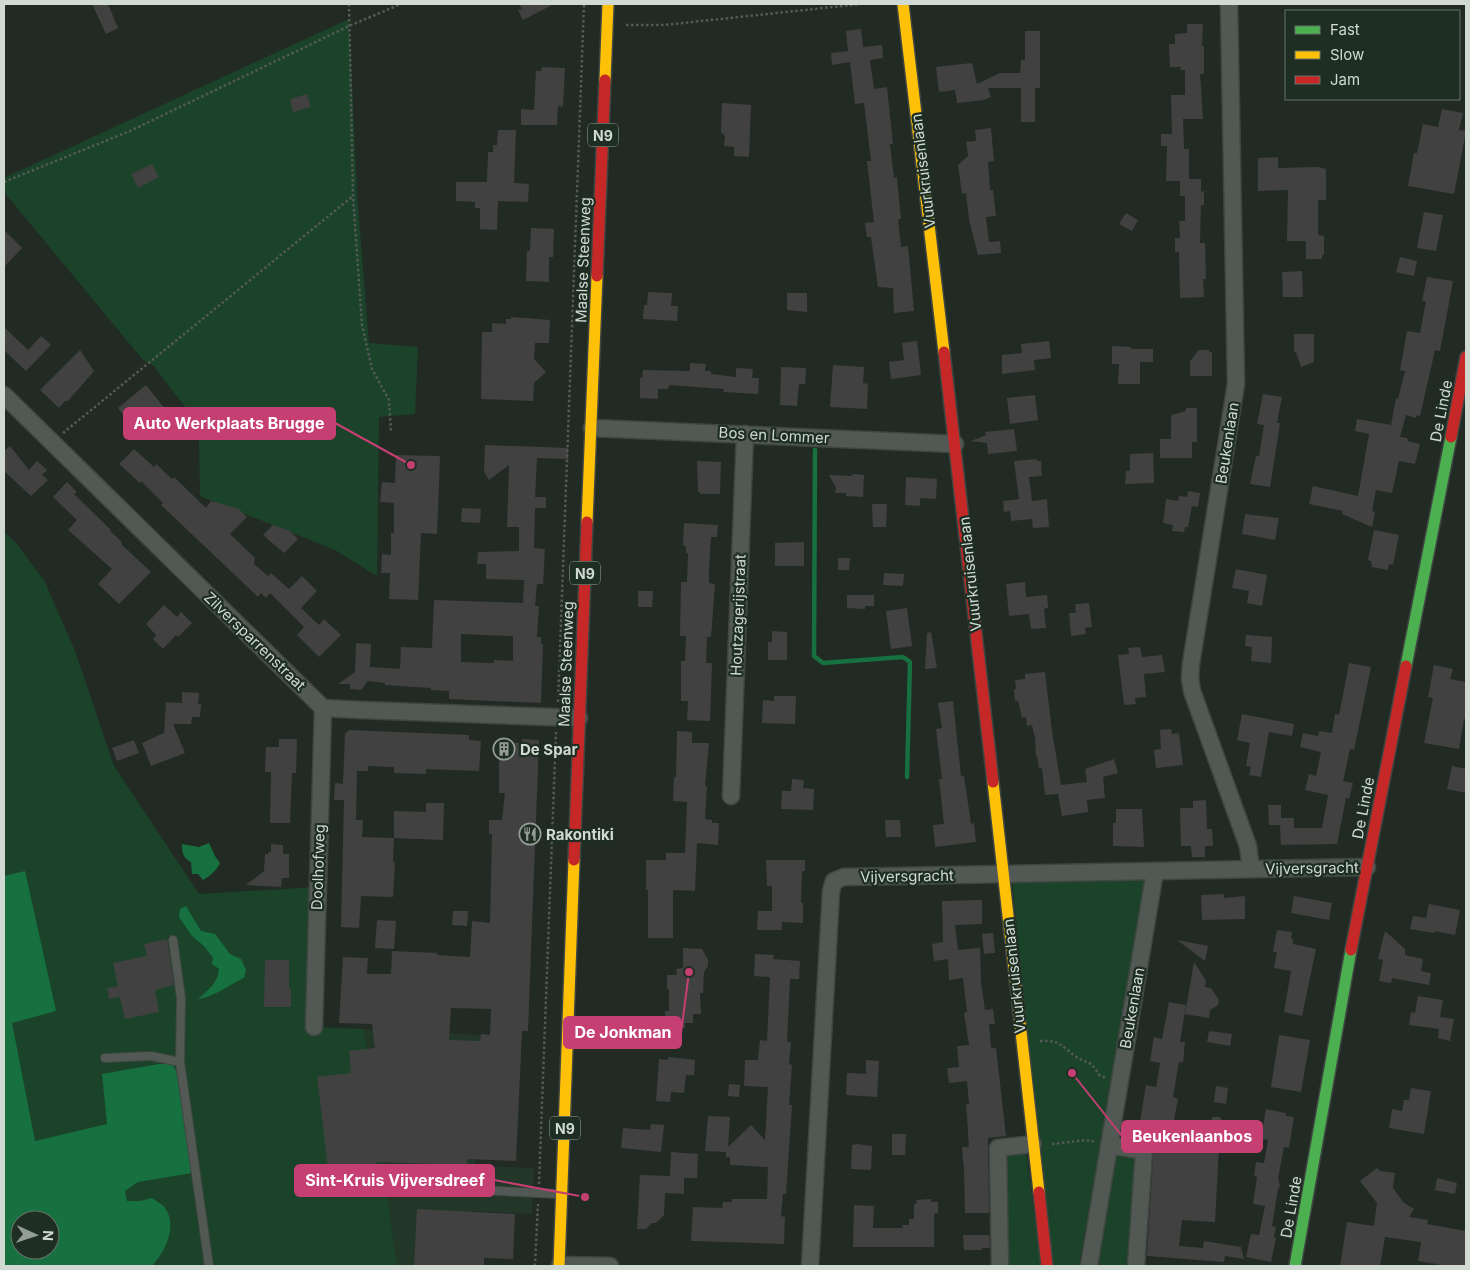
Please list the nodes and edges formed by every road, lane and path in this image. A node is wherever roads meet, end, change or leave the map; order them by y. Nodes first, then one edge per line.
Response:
1 (349, 4) edge
2 (401, 4) edge
3 (584, 4) edge
4 (608, 4) edge
5 (861, 4) edge
6 (903, 4) edge
7 (1229, 4) edge
8 (607, 24) junction
9 (349, 26) junction
10 (4, 182) edge
11 (353, 196) junction
12 (1466, 357) edge
13 (4, 395) edge
14 (592, 428) junction
15 (391, 432) dead end
16 (745, 434) junction
17 (52, 442) junction
18 (955, 444) junction
19 (323, 708) junction
20 (557, 717) junction
21 (579, 718) junction
22 (731, 796) dead end
23 (1367, 867) junction
24 (1250, 869) junction
25 (1155, 871) junction
26 (1003, 874) junction
27 (173, 940) dead end
28 (314, 1027) dead end
29 (1022, 1044) junction
30 (105, 1058) dead end
31 (180, 1062) junction
32 (1120, 1083) junction
33 (1033, 1144) junction
34 (1109, 1146) junction
35 (400, 1186) dead end
36 (538, 1194) junction
37 (562, 1195) junction
38 (209, 1266) edge
39 (536, 1266) edge
40 (560, 1266) edge
41 (610, 1266) edge
42 (810, 1266) edge
43 (1000, 1266) edge
44 (1047, 1266) edge
45 (1089, 1266) edge
46 (1136, 1266) edge
47 (1296, 1266) edge

1 - 9 path
2 - 9 path
3 - 20 path
4 - 8 street, Maalse Steenweg / N9
5 - 8 path
6 - 18 street, Vuurkruisenlaan
7 - 24 street, Beukenlaan
8 - 14 street, Maalse Steenweg / N9
9 - 10 path
9 - 11 path
11 - 15 path
11 - 17 path
12 - 23 street, De Linde
13 - 17 street, Zilversparrenstraat
14 - 16 street, Bos en Lommer
14 - 21 street, Maalse Steenweg / N9
16 - 18 street, Bos en Lommer
16 - 22 street, Houtzagerijstraat
17 - 19 street, Zilversparrenstraat
18 - 26 street, Vuurkruisenlaan
19 - 20 street
19 - 28 street, Doolhofweg
20 - 21 street
20 - 36 path
21 - 37 street, Maalse Steenweg / N9
23 - 24 street, Vijversgracht
23 - 47 street, De Linde
24 - 25 street, Vijversgracht
25 - 26 street, Vijversgracht
25 - 32 street, Beukenlaan
26 - 29 street, Vuurkruisenlaan
26 - 42 street, Vijversgracht
27 - 31 lane
29 - 32 path
29 - 33 street, Vuurkruisenlaan
30 - 31 lane
31 - 38 lane
32 - 34 street, Beukenlaan
33 - 34 path
33 - 43 street
33 - 44 street, Vuurkruisenlaan
34 - 45 street, Beukenlaan
34 - 46 street
35 - 36 lane
36 - 37 lane
36 - 39 path
37 - 40 street, Maalse Steenweg / N9
40 - 41 street

